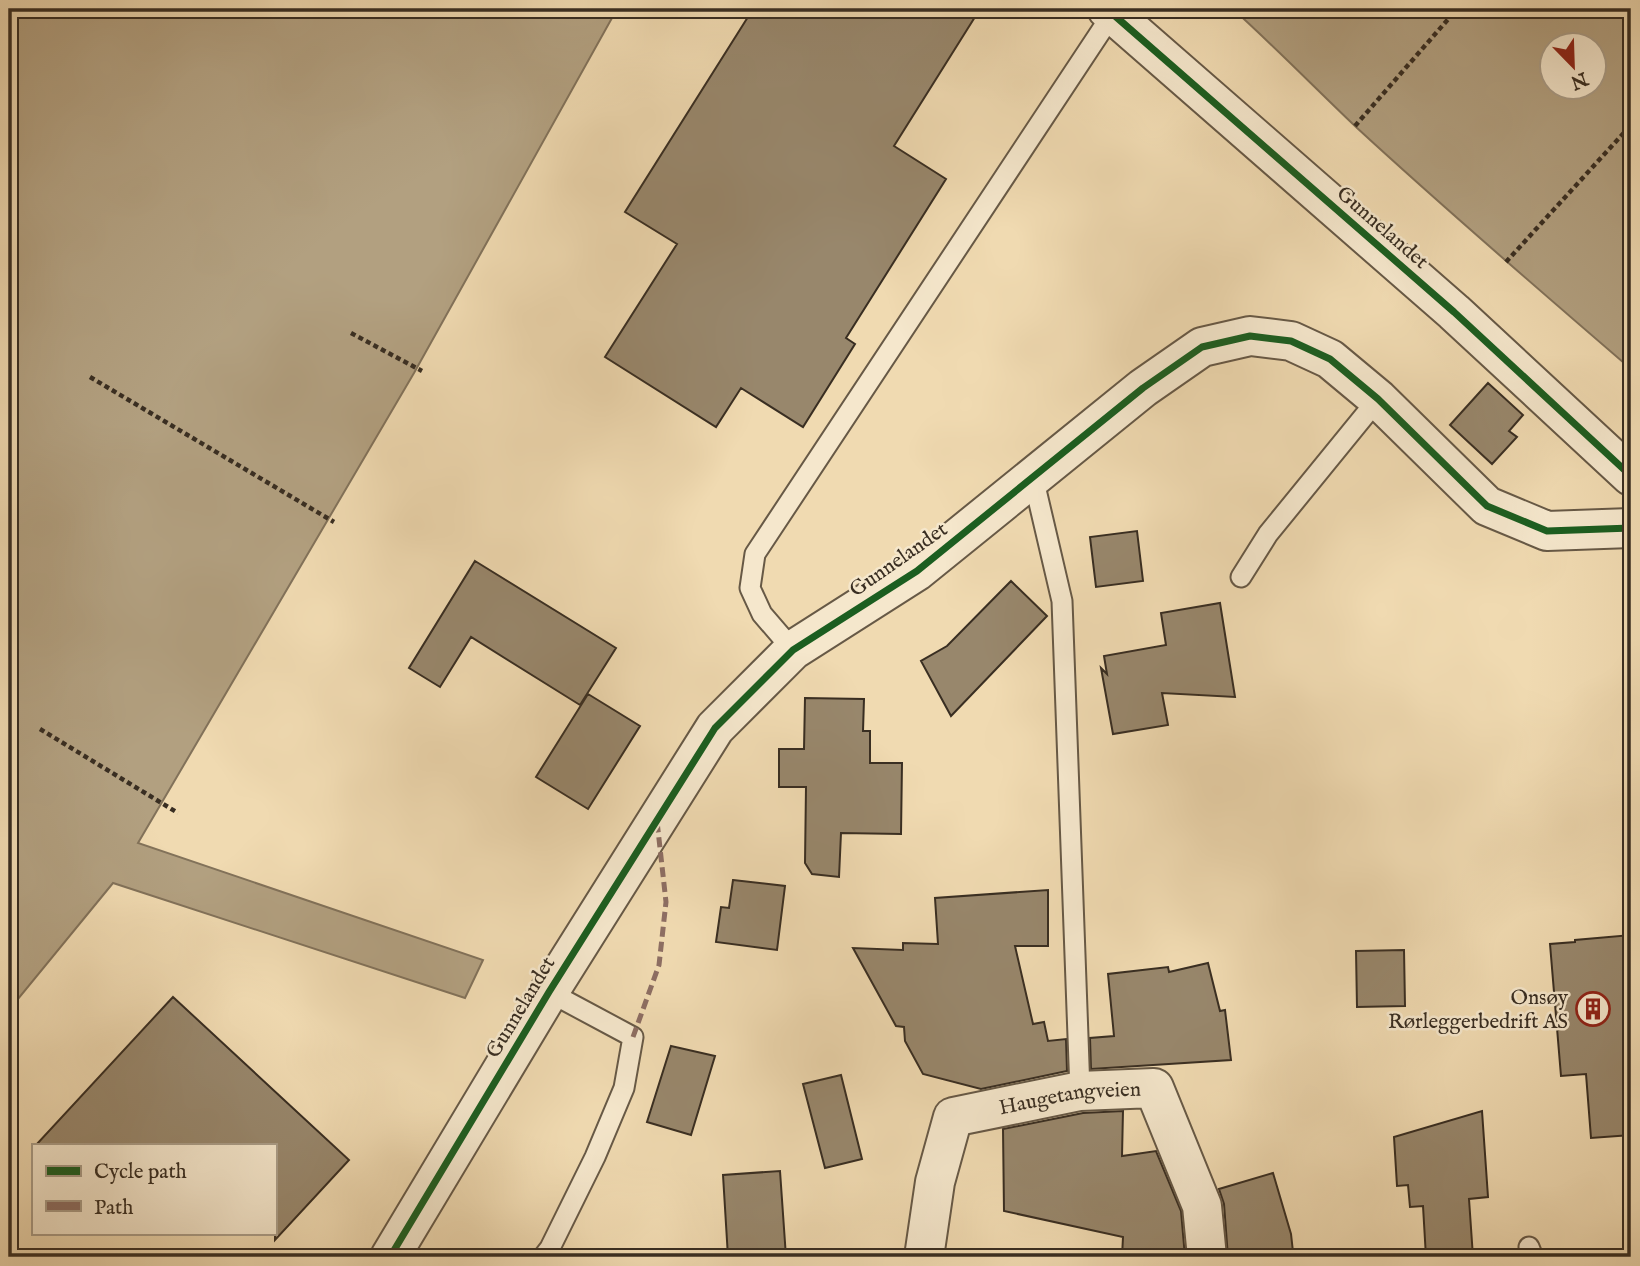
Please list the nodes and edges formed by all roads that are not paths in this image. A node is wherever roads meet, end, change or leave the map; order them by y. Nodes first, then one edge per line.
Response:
1 (1110, 11) edge
2 (1378, 399) junction
3 (1631, 476) edge
4 (1033, 477) junction
5 (1631, 528) edge
6 (1241, 577) dead end
7 (793, 650) junction
8 (550, 992) junction
9 (1080, 1091) junction
10 (390, 1257) edge
11 (543, 1257) edge
12 (924, 1257) edge
13 (1207, 1257) edge

1 - 3 street, Gunnelandet
1 - 7 lane
2 - 4 street, Gunnelandet
2 - 5 street, Gunnelandet
2 - 6 lane
4 - 7 street, Gunnelandet
4 - 9 lane
7 - 8 street, Gunnelandet
8 - 10 street, Gunnelandet
8 - 11 lane
9 - 12 street, Haugetangveien
9 - 13 street, Haugetangveien

